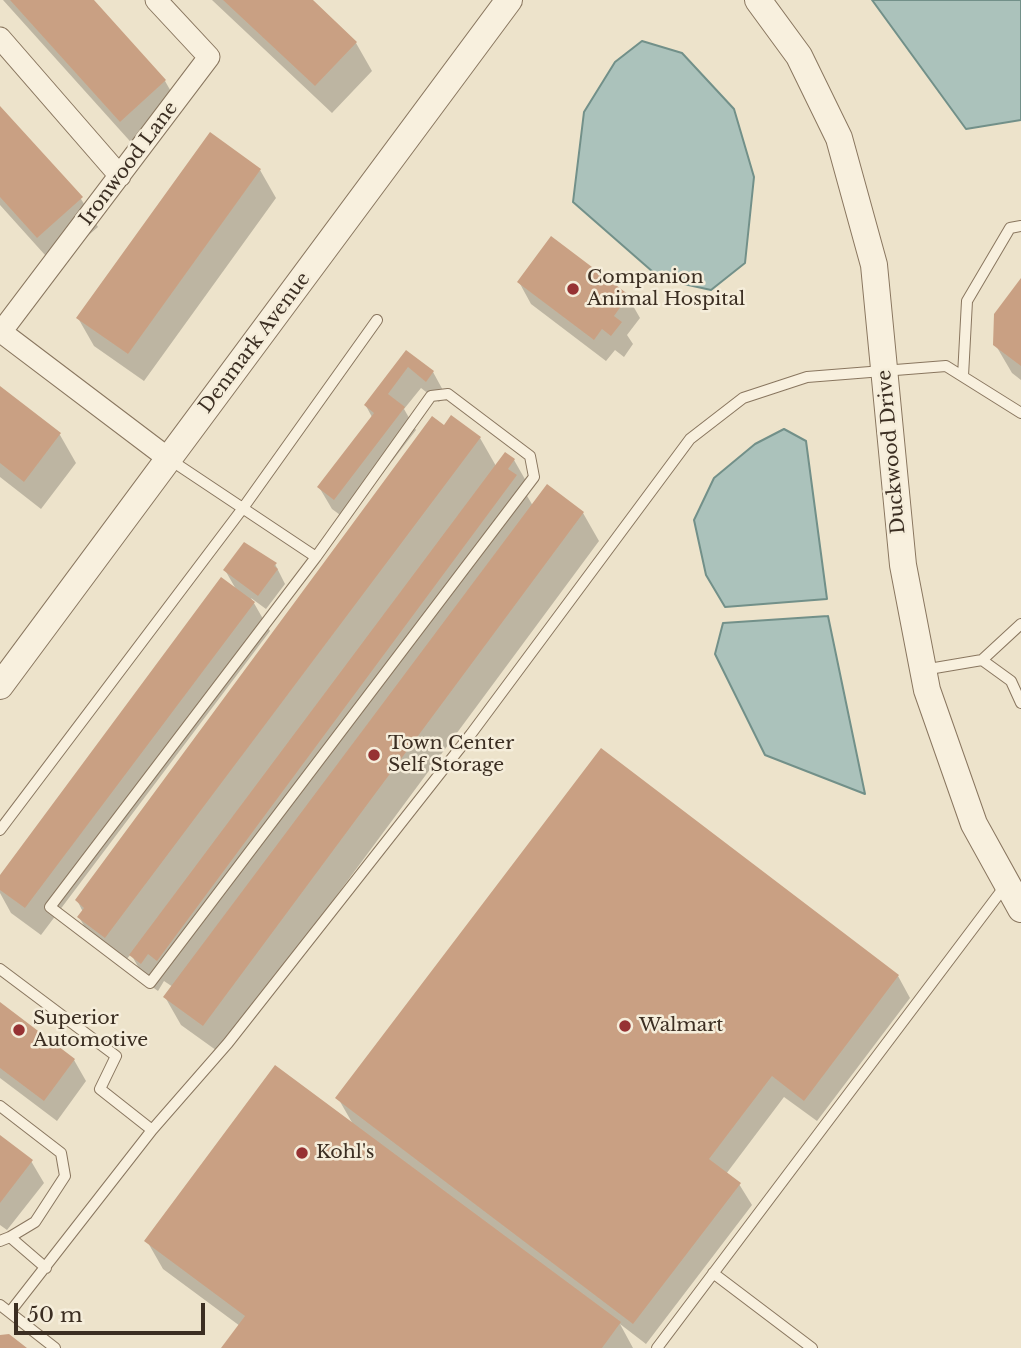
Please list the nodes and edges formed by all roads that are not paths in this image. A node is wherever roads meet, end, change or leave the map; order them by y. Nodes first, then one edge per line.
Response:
1 (156, 0) edge
2 (509, 0) edge
3 (758, 0) edge
4 (0, 38) edge
5 (120, 176) junction
6 (1021, 226) edge
7 (377, 320) dead end
8 (1, 331) edge
9 (884, 373) junction
10 (963, 376) junction
11 (1021, 413) edge
12 (169, 458) junction
13 (243, 508) junction
14 (316, 557) junction
15 (1021, 624) edge
16 (982, 660) junction
17 (923, 670) junction
18 (0, 686) edge
19 (1021, 702) edge
20 (0, 830) edge
21 (1007, 884) junction
22 (1021, 909) edge
23 (0, 969) edge
24 (0, 1106) edge
25 (152, 1130) junction
26 (5, 1239) edge
27 (46, 1268) junction
28 (713, 1273) junction
29 (0, 1305) edge
30 (10, 1312) junction
31 (55, 1348) edge
32 (657, 1348) edge
33 (811, 1348) edge

1 - 5 street, Ironwood Lane
2 - 12 street, Denmark Avenue
3 - 9 street, Duckwood Drive
4 - 5 street
5 - 8 street, Ironwood Lane
6 - 10 lane
7 - 13 lane
8 - 12 street
9 - 10 lane
9 - 17 street, Duckwood Drive
9 - 25 lane
10 - 11 lane
12 - 13 lane
12 - 18 street, Denmark Avenue
13 - 14 lane
13 - 20 lane
14 - 14 lane
15 - 16 lane
16 - 17 lane
16 - 19 lane
17 - 21 street, Duckwood Drive
21 - 22 street, Duckwood Drive
21 - 28 lane
23 - 25 lane
24 - 26 lane
25 - 27 lane
26 - 27 lane
27 - 30 lane
28 - 32 lane
28 - 33 lane
29 - 30 lane
30 - 31 lane

